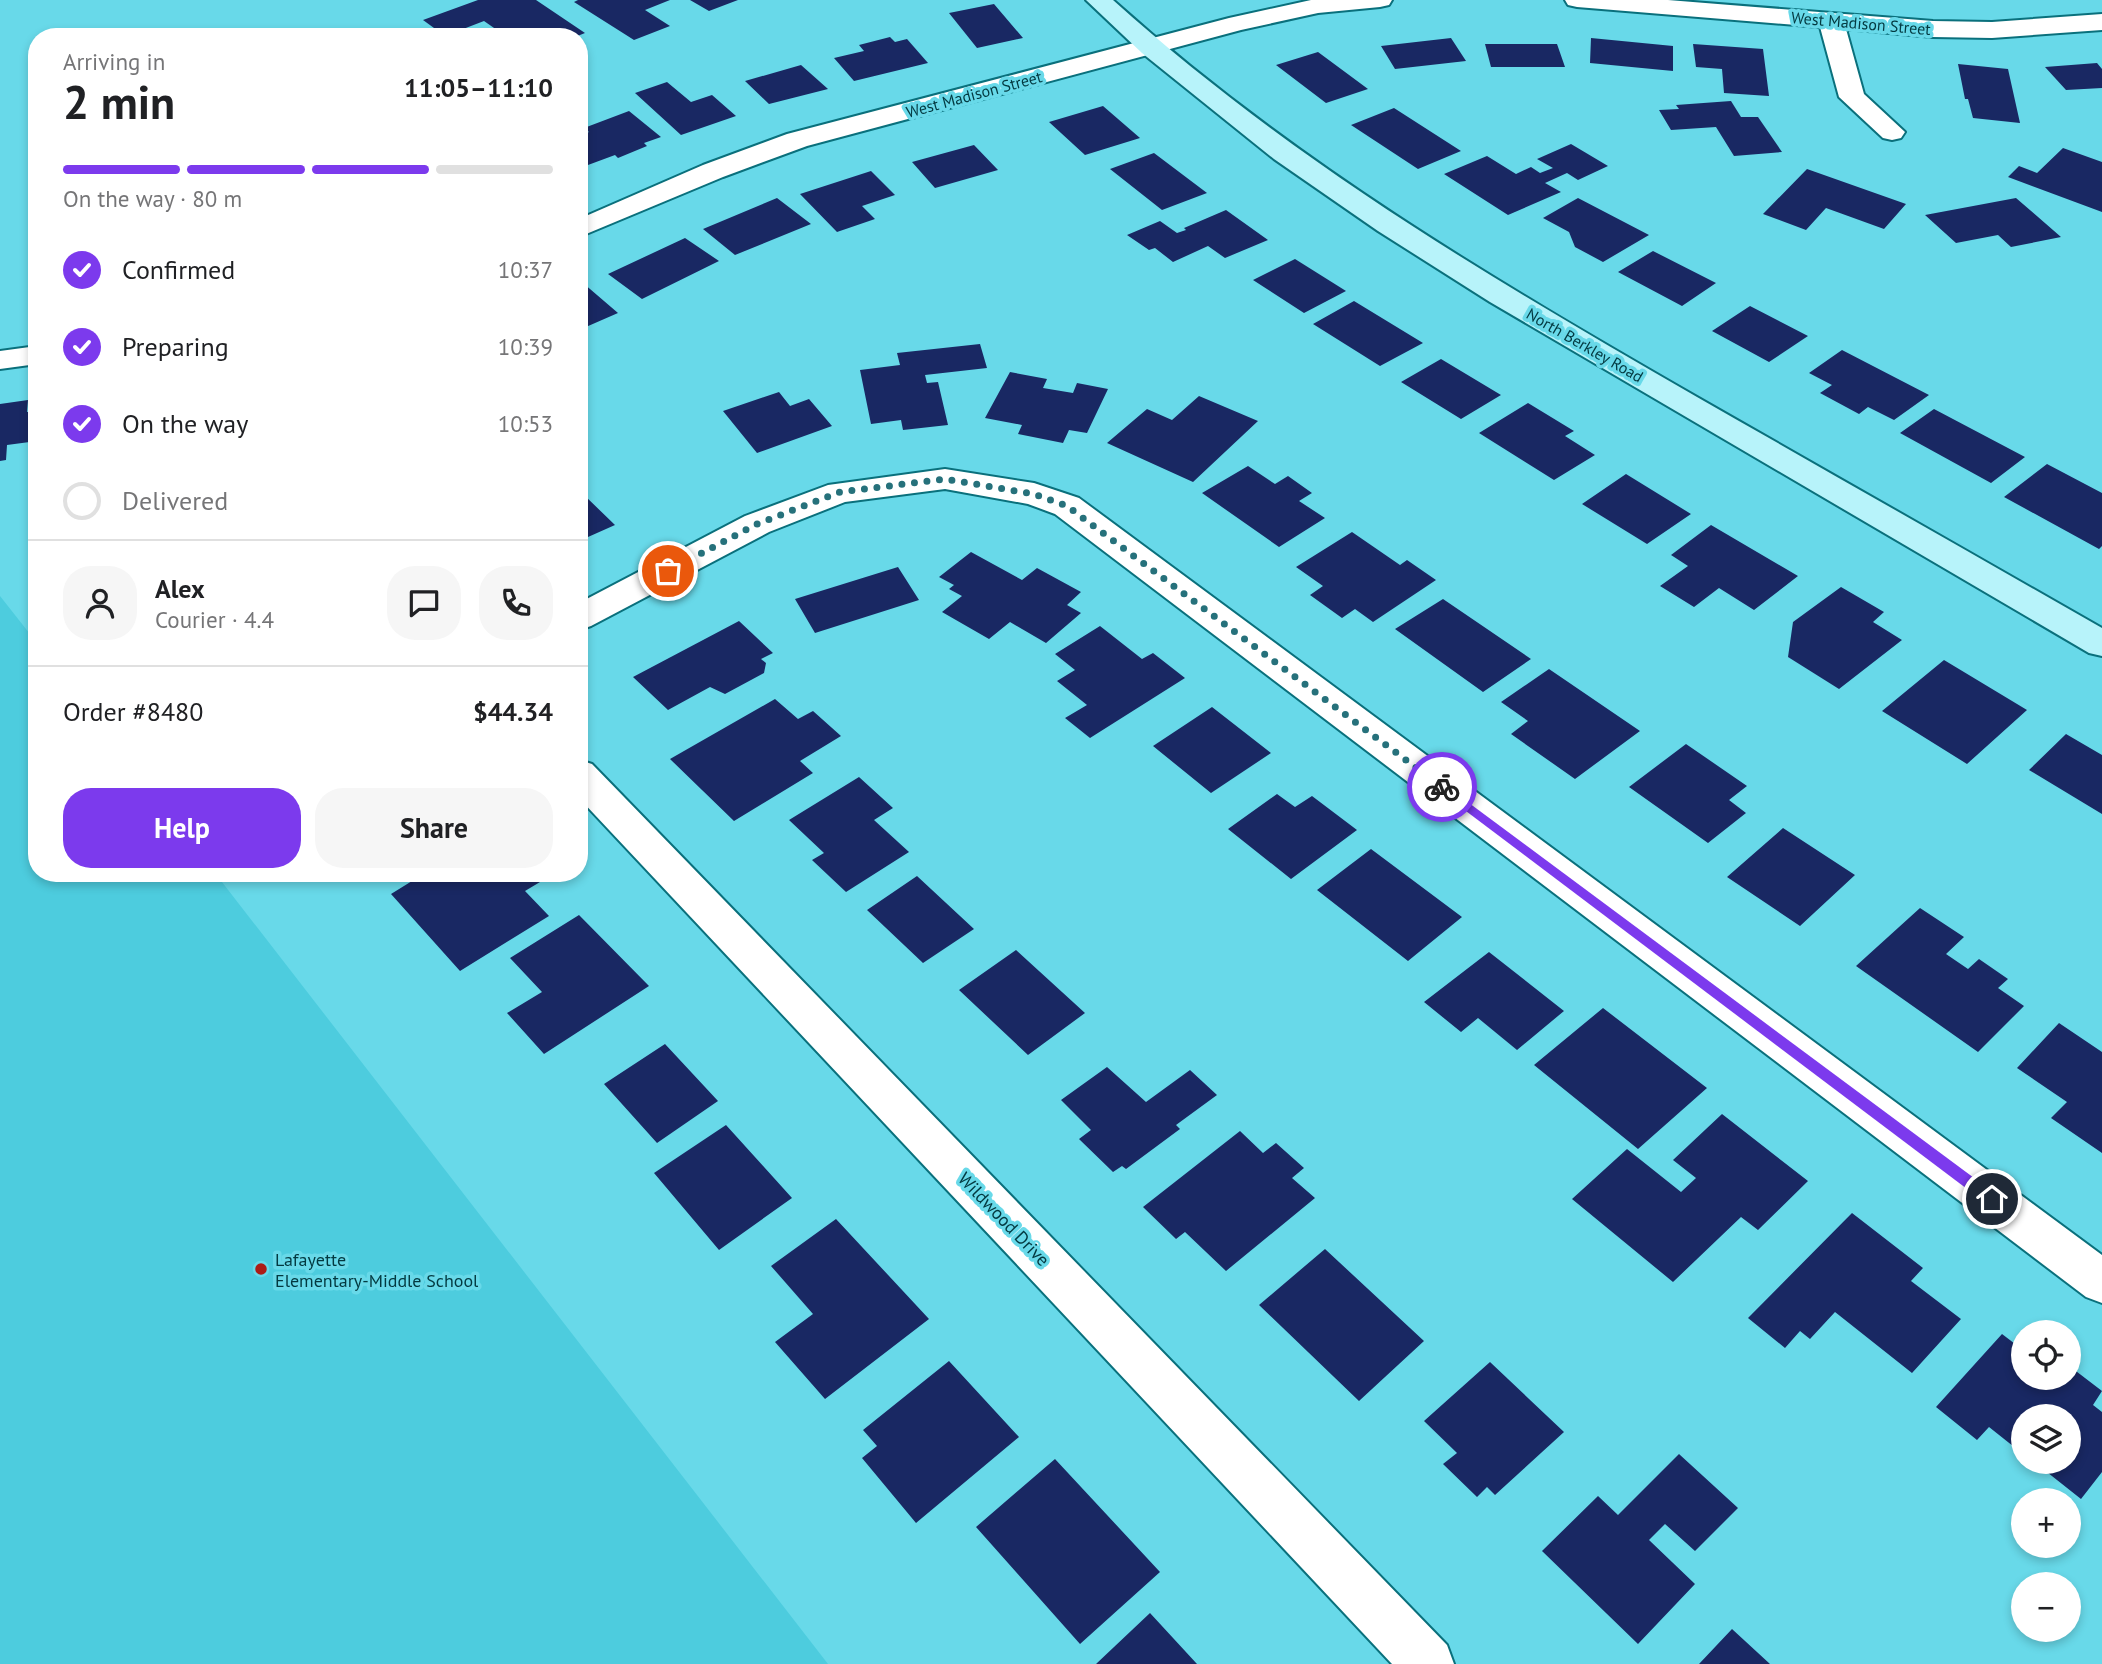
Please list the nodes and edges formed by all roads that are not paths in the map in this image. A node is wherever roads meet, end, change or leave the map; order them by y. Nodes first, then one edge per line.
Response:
1 (1098, 0) edge
2 (1380, 0) edge
3 (1577, 0) edge
4 (1831, 20) junction
5 (2102, 22) edge
6 (1151, 48) junction
7 (1892, 132) dead end
8 (588, 225) edge
9 (28, 356) edge
10 (0, 360) edge
11 (588, 613) edge
12 (2102, 644) edge
13 (588, 783) edge
14 (2102, 1282) edge
15 (1428, 1664) edge

1 - 6 street, North Berkley Road
2 - 6 street, West Madison Street
3 - 4 street, West Madison Street
4 - 5 street, West Madison Street
4 - 7 street
6 - 8 street, West Madison Street
6 - 12 street, North Berkley Road
9 - 10 street
11 - 14 street
13 - 15 street, Wildwood Drive

